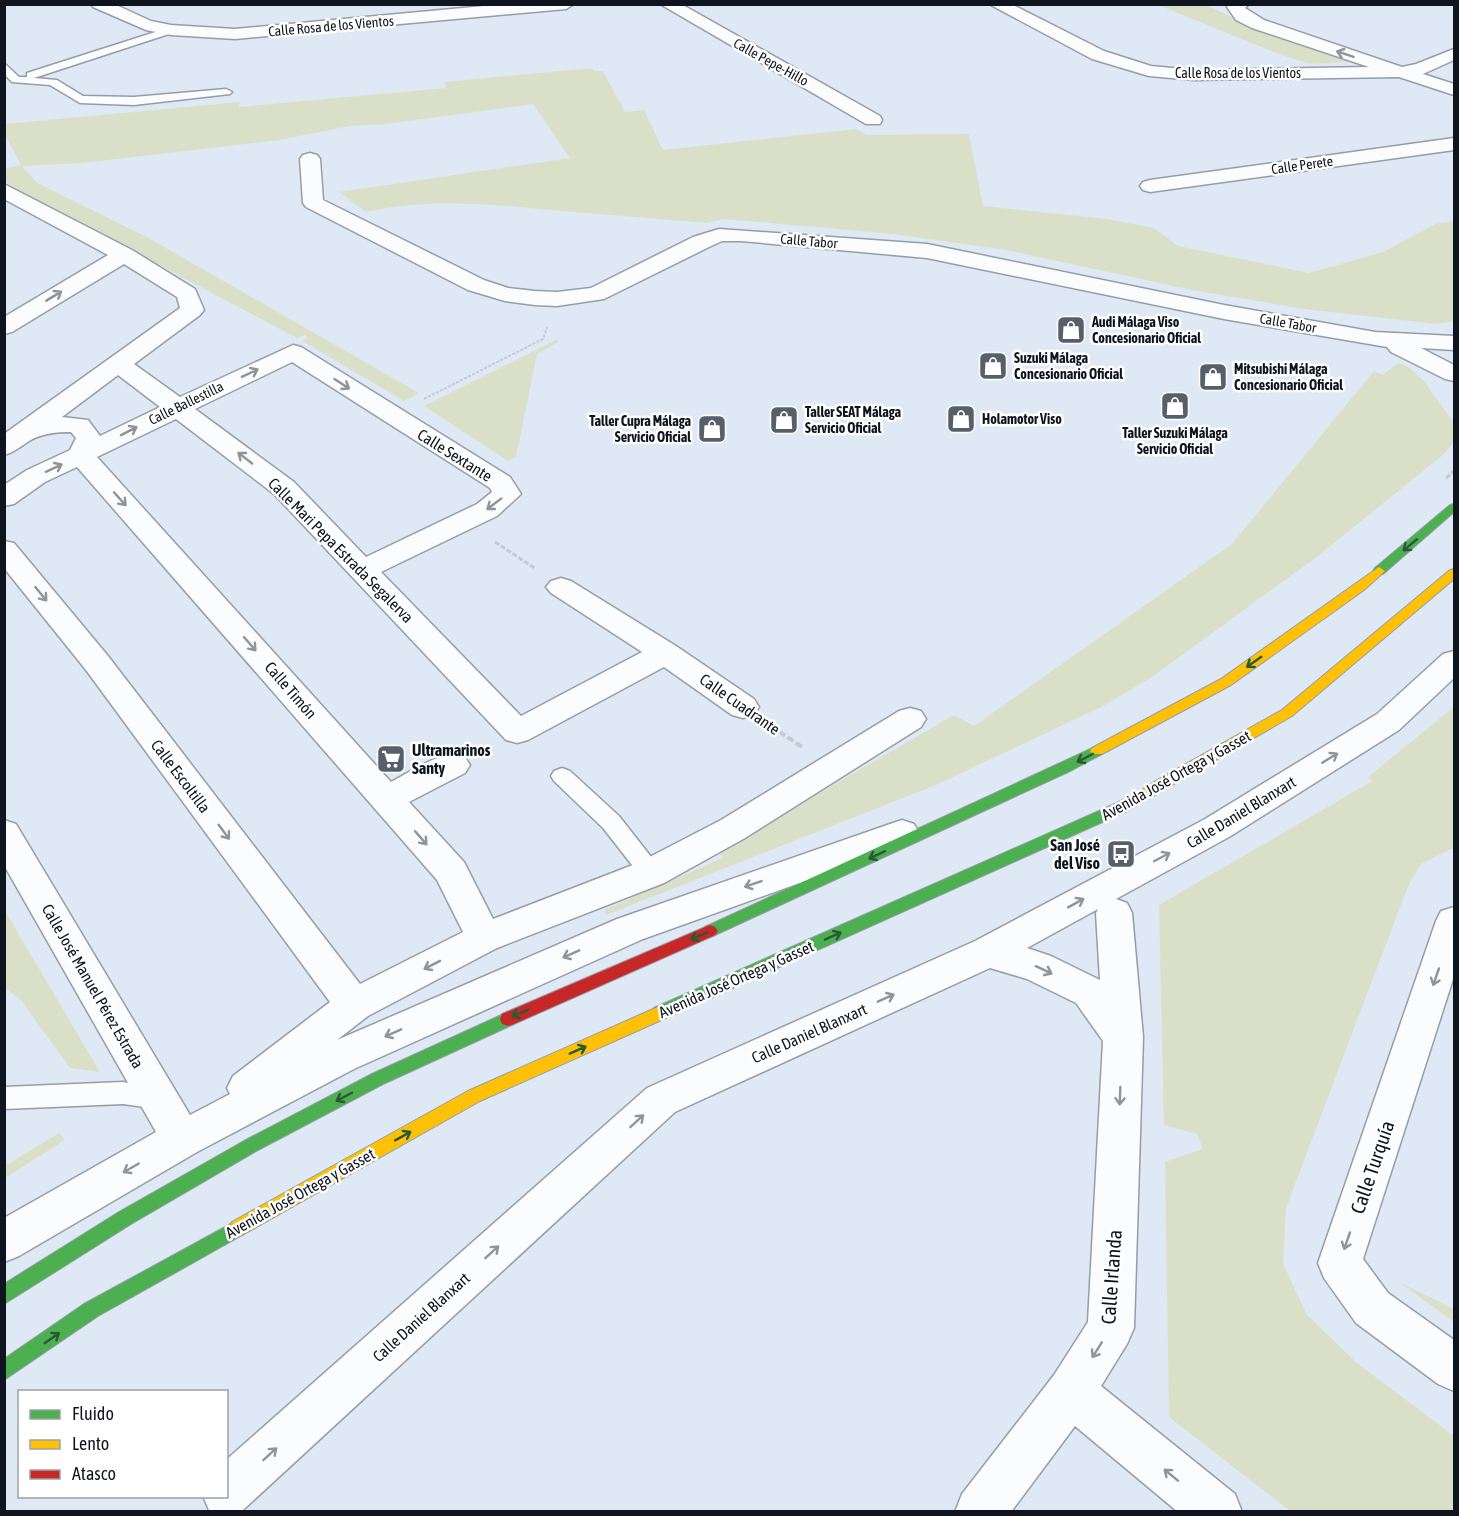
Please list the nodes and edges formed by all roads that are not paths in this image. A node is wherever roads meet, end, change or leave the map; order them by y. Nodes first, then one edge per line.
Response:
1 (99, 4) edge
2 (566, 4) edge
3 (668, 4) edge
4 (997, 4) edge
5 (1241, 4) edge
6 (171, 30) junction
7 (1455, 54) edge
8 (4, 66) edge
9 (1401, 72) junction
10 (16, 80) junction
11 (1455, 90) edge
12 (226, 92) dead end
13 (873, 120) dead end
14 (1455, 144) edge
15 (310, 159) dead end
16 (1150, 186) dead end
17 (4, 190) edge
18 (124, 255) junction
19 (4, 327) edge
20 (1375, 339) junction
21 (1455, 343) edge
22 (293, 352) joint
23 (119, 364) junction
24 (1455, 374) edge
25 (178, 407) junction
26 (13, 440) edge
27 (80, 440) junction
28 (4, 498) edge
29 (1455, 507) edge
30 (4, 549) edge
31 (364, 569) junction
32 (1455, 573) edge
33 (561, 586) dead end
34 (665, 653) junction
35 (1455, 661) edge
36 (743, 706) road end
37 (910, 719) dead end
38 (453, 765) dead end
39 (562, 776) dead end
40 (387, 798) junction
41 (987, 804) junction
42 (4, 833) edge
43 (651, 873) junction
44 (1114, 913) dead end
45 (1455, 921) edge
46 (484, 938) junction
47 (988, 952) junction
48 (354, 1005) junction
49 (1123, 1037) junction
50 (4, 1098) edge
51 (159, 1098) junction
52 (182, 1139) junction
53 (4, 1242) edge
54 (4, 1295) edge
55 (1455, 1368) edge
56 (4, 1371) edge
57 (1071, 1392) junction
58 (228, 1491) edge
59 (221, 1498) edge
60 (206, 1512) edge
61 (980, 1512) edge
62 (1217, 1512) edge

1 - 6 street, Calle Rosa de los Vientos
2 - 6 street, Calle Rosa de los Vientos
3 - 13 street, Calle Pepe-Hillo
4 - 9 street, Calle Rosa de los Vientos
9 -> 5 street
6 - 10 lane
7 - 9 street, Calle Rosa de los Vientos
8 - 10 lane
9 - 11 street
10 - 12 lane
14 - 16 street, Calle Perete
15 - 20 street, Calle Tabor
17 - 18 street
19 -> 18 street
18 - 23 street
20 - 21 street, Calle Tabor
20 - 24 street, Calle Tabor
25 -> 22 street, Calle Ballestilla
22 -> 31 street, Calle Sextante
23 - 25 street, Calle Mari Pepa Estrada Segalerva
23 - 26 street
23 - 27 street
27 -> 25 street, Calle Ballestilla
31 -> 25 street, Calle Mari Pepa Estrada Segalerva
26 - 27 street
28 -> 27 street, Calle Ballestilla
27 -> 40 street, Calle Timón
29 -> 41 main road
30 -> 48 street, Calle Escoltilla
31 - 34 street, Calle Mari Pepa Estrada Segalerva
56 -> 32 main road, Avenida José Ortega y Gasset
33 - 34 street, Calle Cuadrante
34 - 36 street, Calle Cuadrante
47 -> 35 street, Calle Daniel Blanxart
37 - 43 street
38 - 40 street
39 - 43 lane
40 -> 46 street, Calle Timón
41 -> 52 street
41 -> 54 main road
42 - 51 street, Calle José Manuel Pérez Estrada
43 - 46 street
44 - 49 street, Calle Irlanda
45 -> 55 street, Calle Turquía
46 -> 48 street
47 -> 49 street
58 -> 47 street, Calle Daniel Blanxart
48 - 52 street
49 -> 57 street, Calle Irlanda
50 - 51 lane
51 - 52 street, Calle José Manuel Pérez Estrada
52 -> 53 street
57 - 61 street, Calle Irlanda
62 -> 57 street
59 - 60 street

